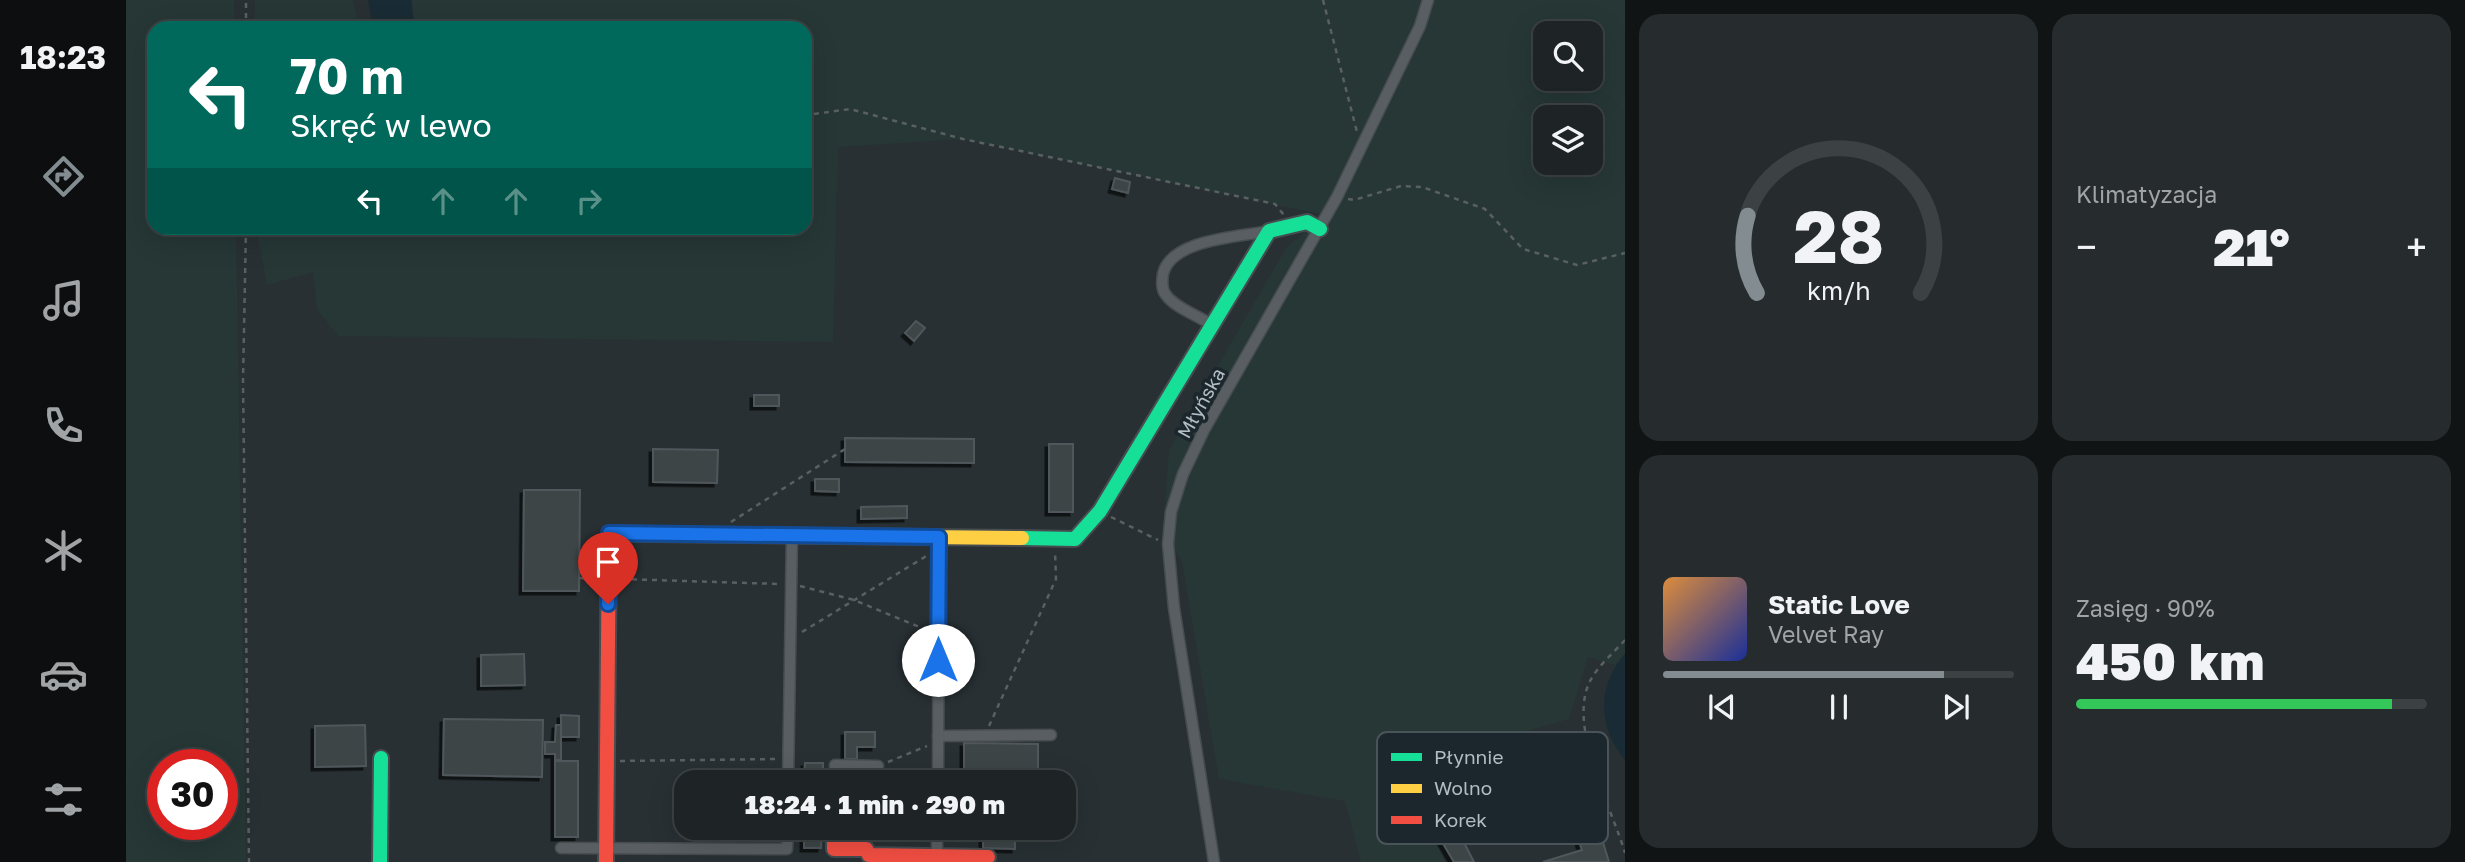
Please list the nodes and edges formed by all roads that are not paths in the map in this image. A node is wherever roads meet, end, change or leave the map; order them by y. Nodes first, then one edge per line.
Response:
1 (1428, 0) edge
2 (1320, 229) junction
3 (1269, 231) junction
4 (1212, 325) junction
5 (792, 534) junction
6 (939, 543) junction
7 (1051, 735) dead end
8 (938, 739) junction
9 (381, 758) dead end
10 (878, 766) road end
11 (789, 770) edge
12 (835, 770) edge
13 (938, 770) edge
14 (787, 840) edge
15 (834, 840) edge
16 (937, 840) edge
17 (561, 848) dead end
18 (606, 855) edge
19 (937, 856) junction
20 (988, 857) dead end
21 (380, 862) edge
22 (1214, 862) edge

1 - 2 street, Młyńska
2 - 3 street
2 - 22 street, Młyńska
3 - 4 street
3 - 4 street
4 - 6 street
5 - 6 street
5 - 11 street
5 - 18 street
6 - 8 street
7 - 8 street
8 - 13 street
9 - 21 street
10 - 12 street
14 - 18 street
15 - 19 street
16 - 19 street
17 - 18 street
19 - 20 street

